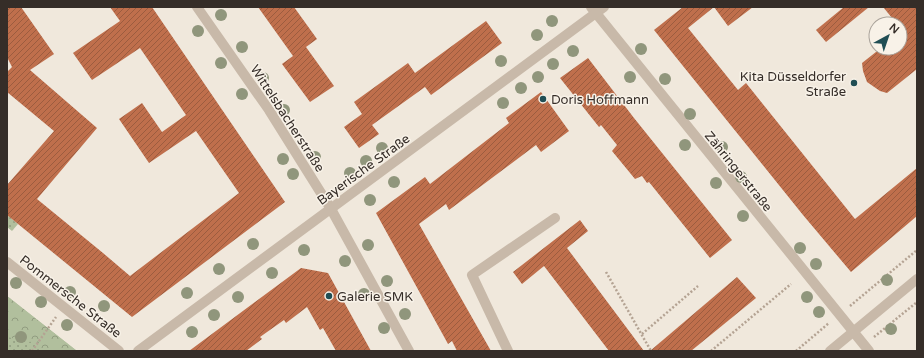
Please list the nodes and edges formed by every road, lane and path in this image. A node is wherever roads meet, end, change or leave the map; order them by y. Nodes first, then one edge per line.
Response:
1 (197, 7) edge
2 (604, 7) edge
3 (593, 10) edge
4 (331, 209) junction
5 (555, 218) dead end
6 (917, 250) edge
7 (7, 262) edge
8 (606, 272) dead end
9 (917, 280) edge
10 (791, 284) dead end
11 (698, 286) dead end
12 (917, 302) edge
13 (63, 307) junction
14 (847, 308) dead end
15 (830, 322) dead end
16 (853, 332) junction
17 (642, 334) junction
18 (875, 337) dead end
19 (32, 351) edge
20 (120, 351) edge
21 (138, 351) edge
22 (409, 351) edge
23 (508, 351) edge
24 (651, 351) edge
25 (711, 351) edge
26 (796, 351) edge
27 (830, 351) edge
28 (868, 351) edge

1 - 4 street, Wittelsbacherstraße
2 - 3 street, Bayerische Straße
3 - 4 street, Bayerische Straße
3 - 16 street, Zähringerstraße
4 - 21 street, Bayerische Straße
4 - 22 street, Wittelsbacherstraße
5 - 23 street
6 - 14 path
7 - 13 street, Pommersche Straße
8 - 17 path
9 - 16 street
10 - 25 path
11 - 17 path
12 - 18 path
13 - 19 path
13 - 20 street, Pommersche Straße
15 - 26 path
16 - 27 street
16 - 28 street, Zähringerstraße
17 - 24 path

